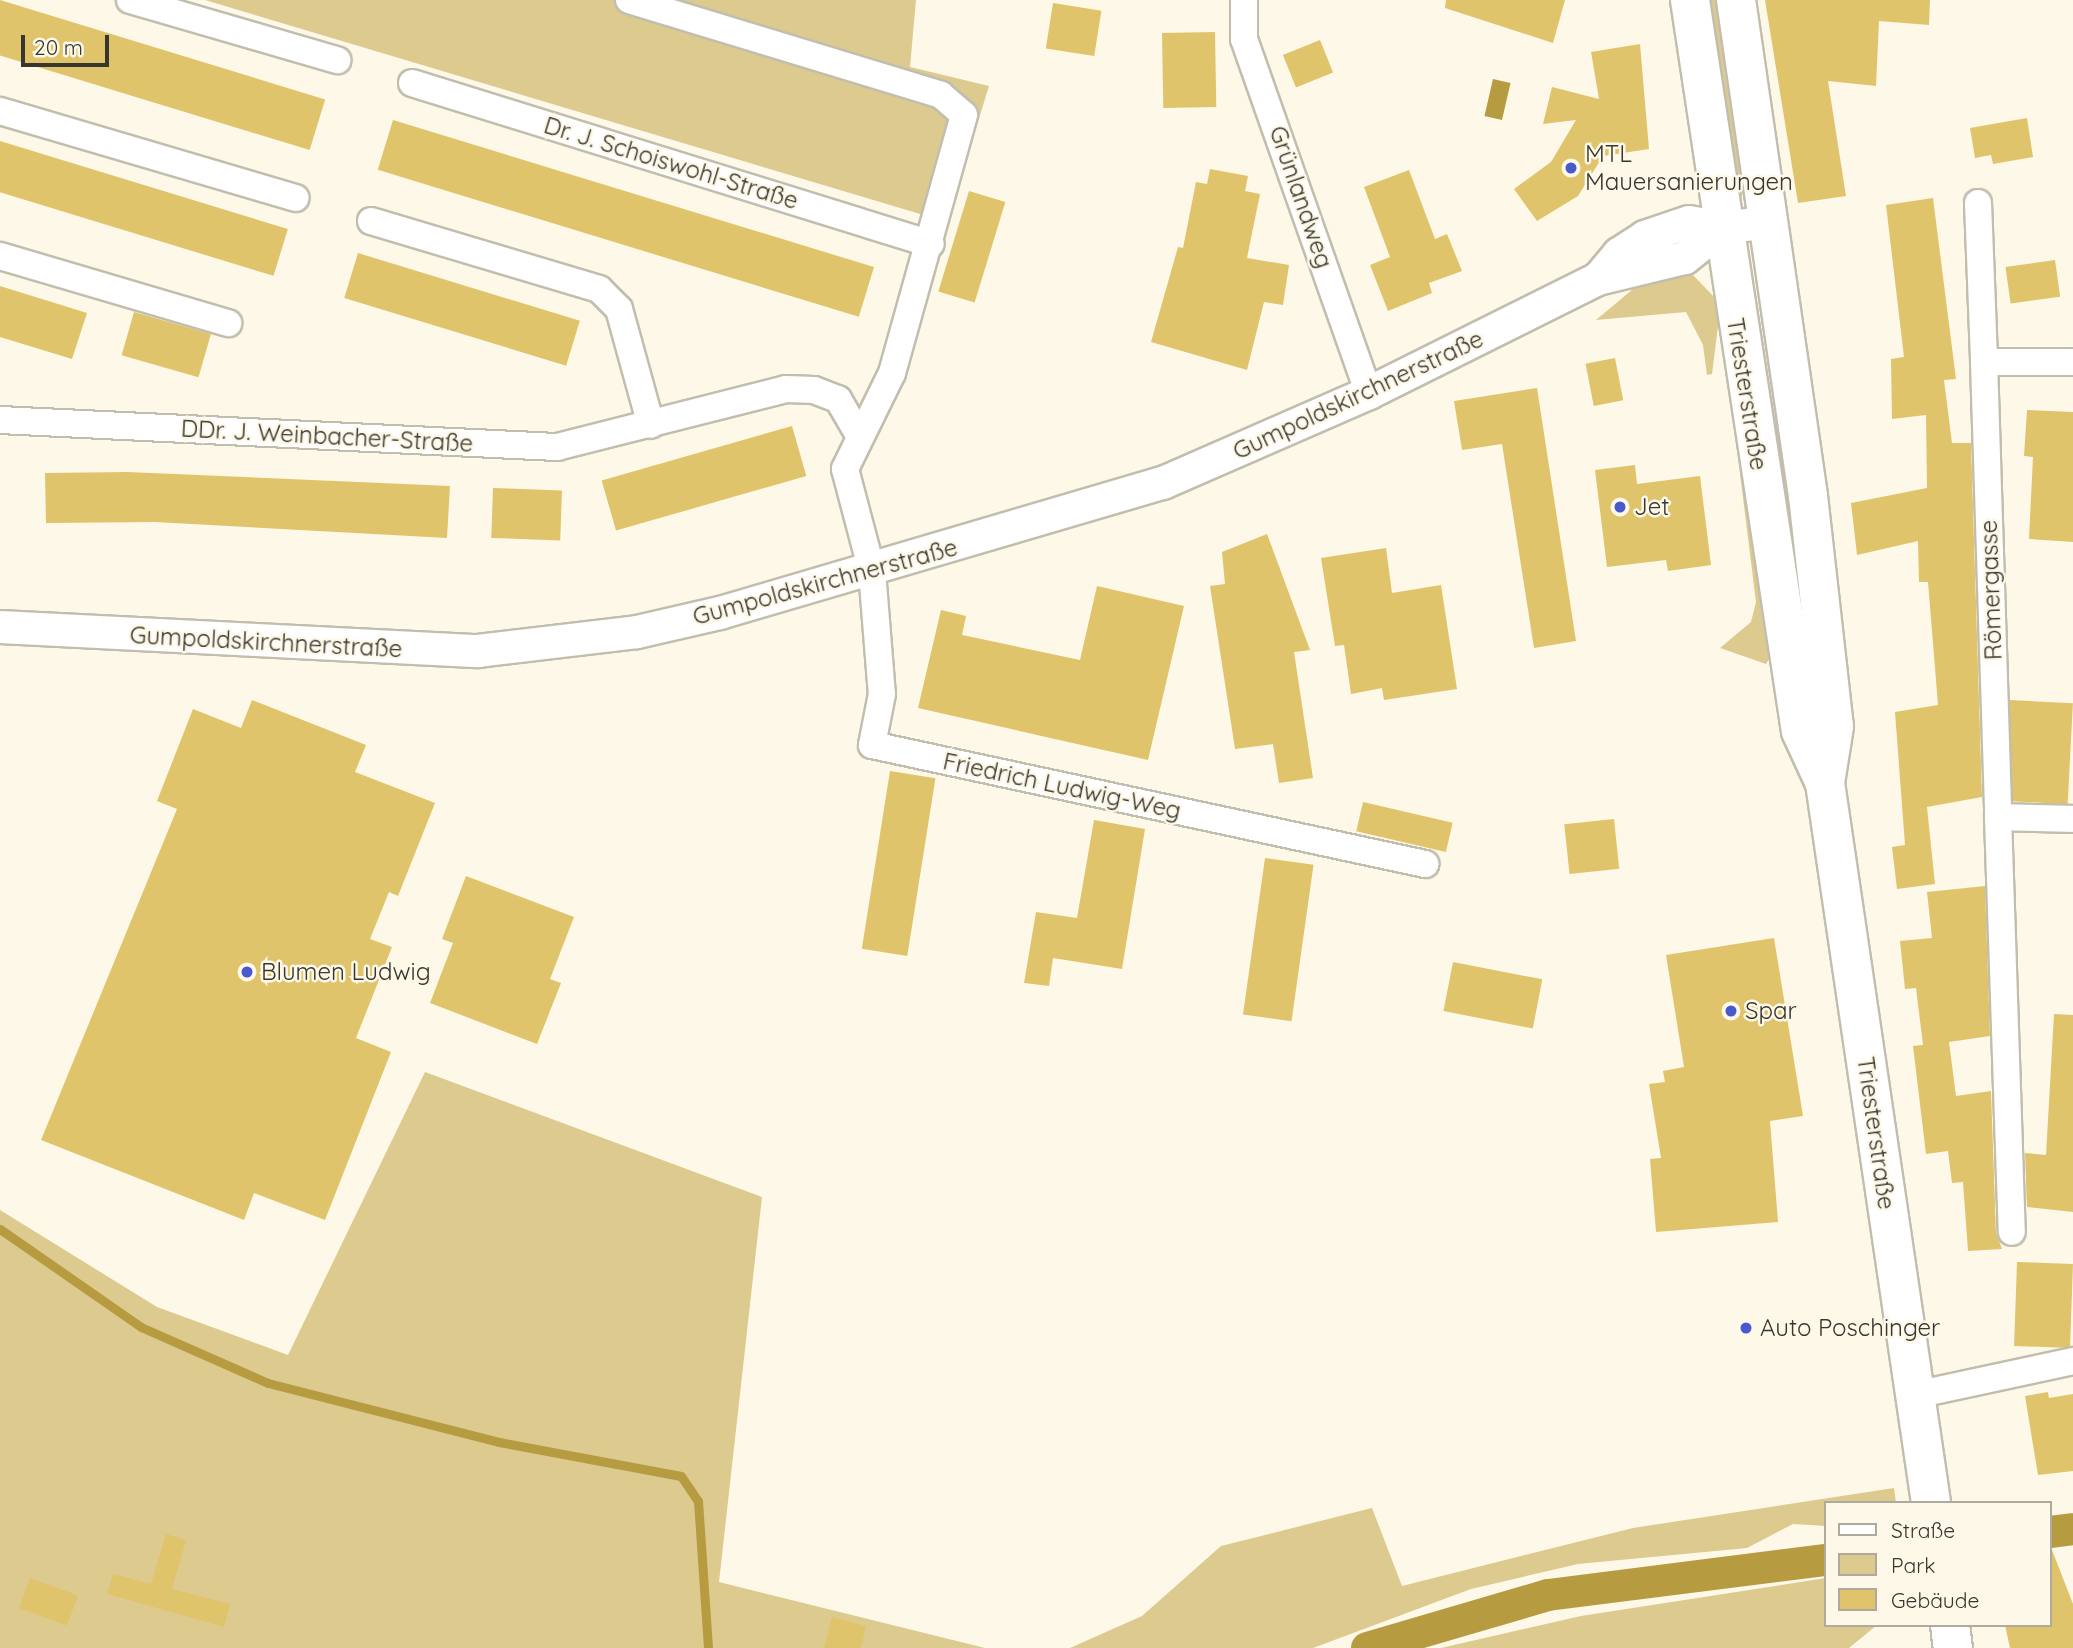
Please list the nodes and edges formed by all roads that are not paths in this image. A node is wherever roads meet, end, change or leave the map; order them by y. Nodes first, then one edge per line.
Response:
1 (130, 0) edge
2 (629, 0) edge
3 (1244, 0) edge
4 (1690, 0) edge
5 (1736, 0) edge
6 (337, 60) dead end
7 (412, 83) dead end
8 (0, 111) edge
9 (295, 198) dead end
10 (1978, 203) dead end
11 (371, 220) dead end
12 (1769, 222) junction
13 (1722, 228) junction
14 (931, 244) junction
15 (0, 256) edge
16 (228, 323) dead end
17 (1984, 362) junction
18 (2073, 362) edge
19 (1369, 393) junction
20 (0, 420) edge
21 (651, 425) junction
22 (860, 437) junction
23 (872, 570) junction
24 (0, 627) edge
25 (1825, 783) junction
26 (1998, 817) junction
27 (2073, 819) edge
28 (1424, 864) dead end
29 (2012, 1232) dead end
30 (2073, 1361) edge
31 (1915, 1395) junction
32 (1930, 1492) edge
33 (1950, 1627) edge
34 (1953, 1648) edge

1 - 6 street
2 - 14 street
3 - 19 street, Grünlandweg
4 - 13 main road, Triesterstraße
5 - 12 main road, Triesterstraße
7 - 14 street, Dr. J. Schoiswohl-Straße
8 - 9 street
10 - 17 street, Römergasse
11 - 21 street
12 - 13 street, Gumpoldskirchnerstraße
12 - 25 main road, Triesterstraße
13 - 19 street, Gumpoldskirchnerstraße
13 - 25 main road, Triesterstraße
14 - 22 street
15 - 16 street
17 - 18 street
17 - 26 street, Römergasse
19 - 23 street, Gumpoldskirchnerstraße
20 - 21 street, DDr. J. Weinbacher-Straße
21 - 22 street, DDr. J. Weinbacher-Straße
22 - 23 street
23 - 24 street, Gumpoldskirchnerstraße
23 - 28 street, Friedrich Ludwig-Weg
25 - 31 main road, Triesterstraße
26 - 27 street
26 - 29 street, Römergasse
30 - 31 street
31 - 32 main road, Triesterstraße
33 - 34 main road

